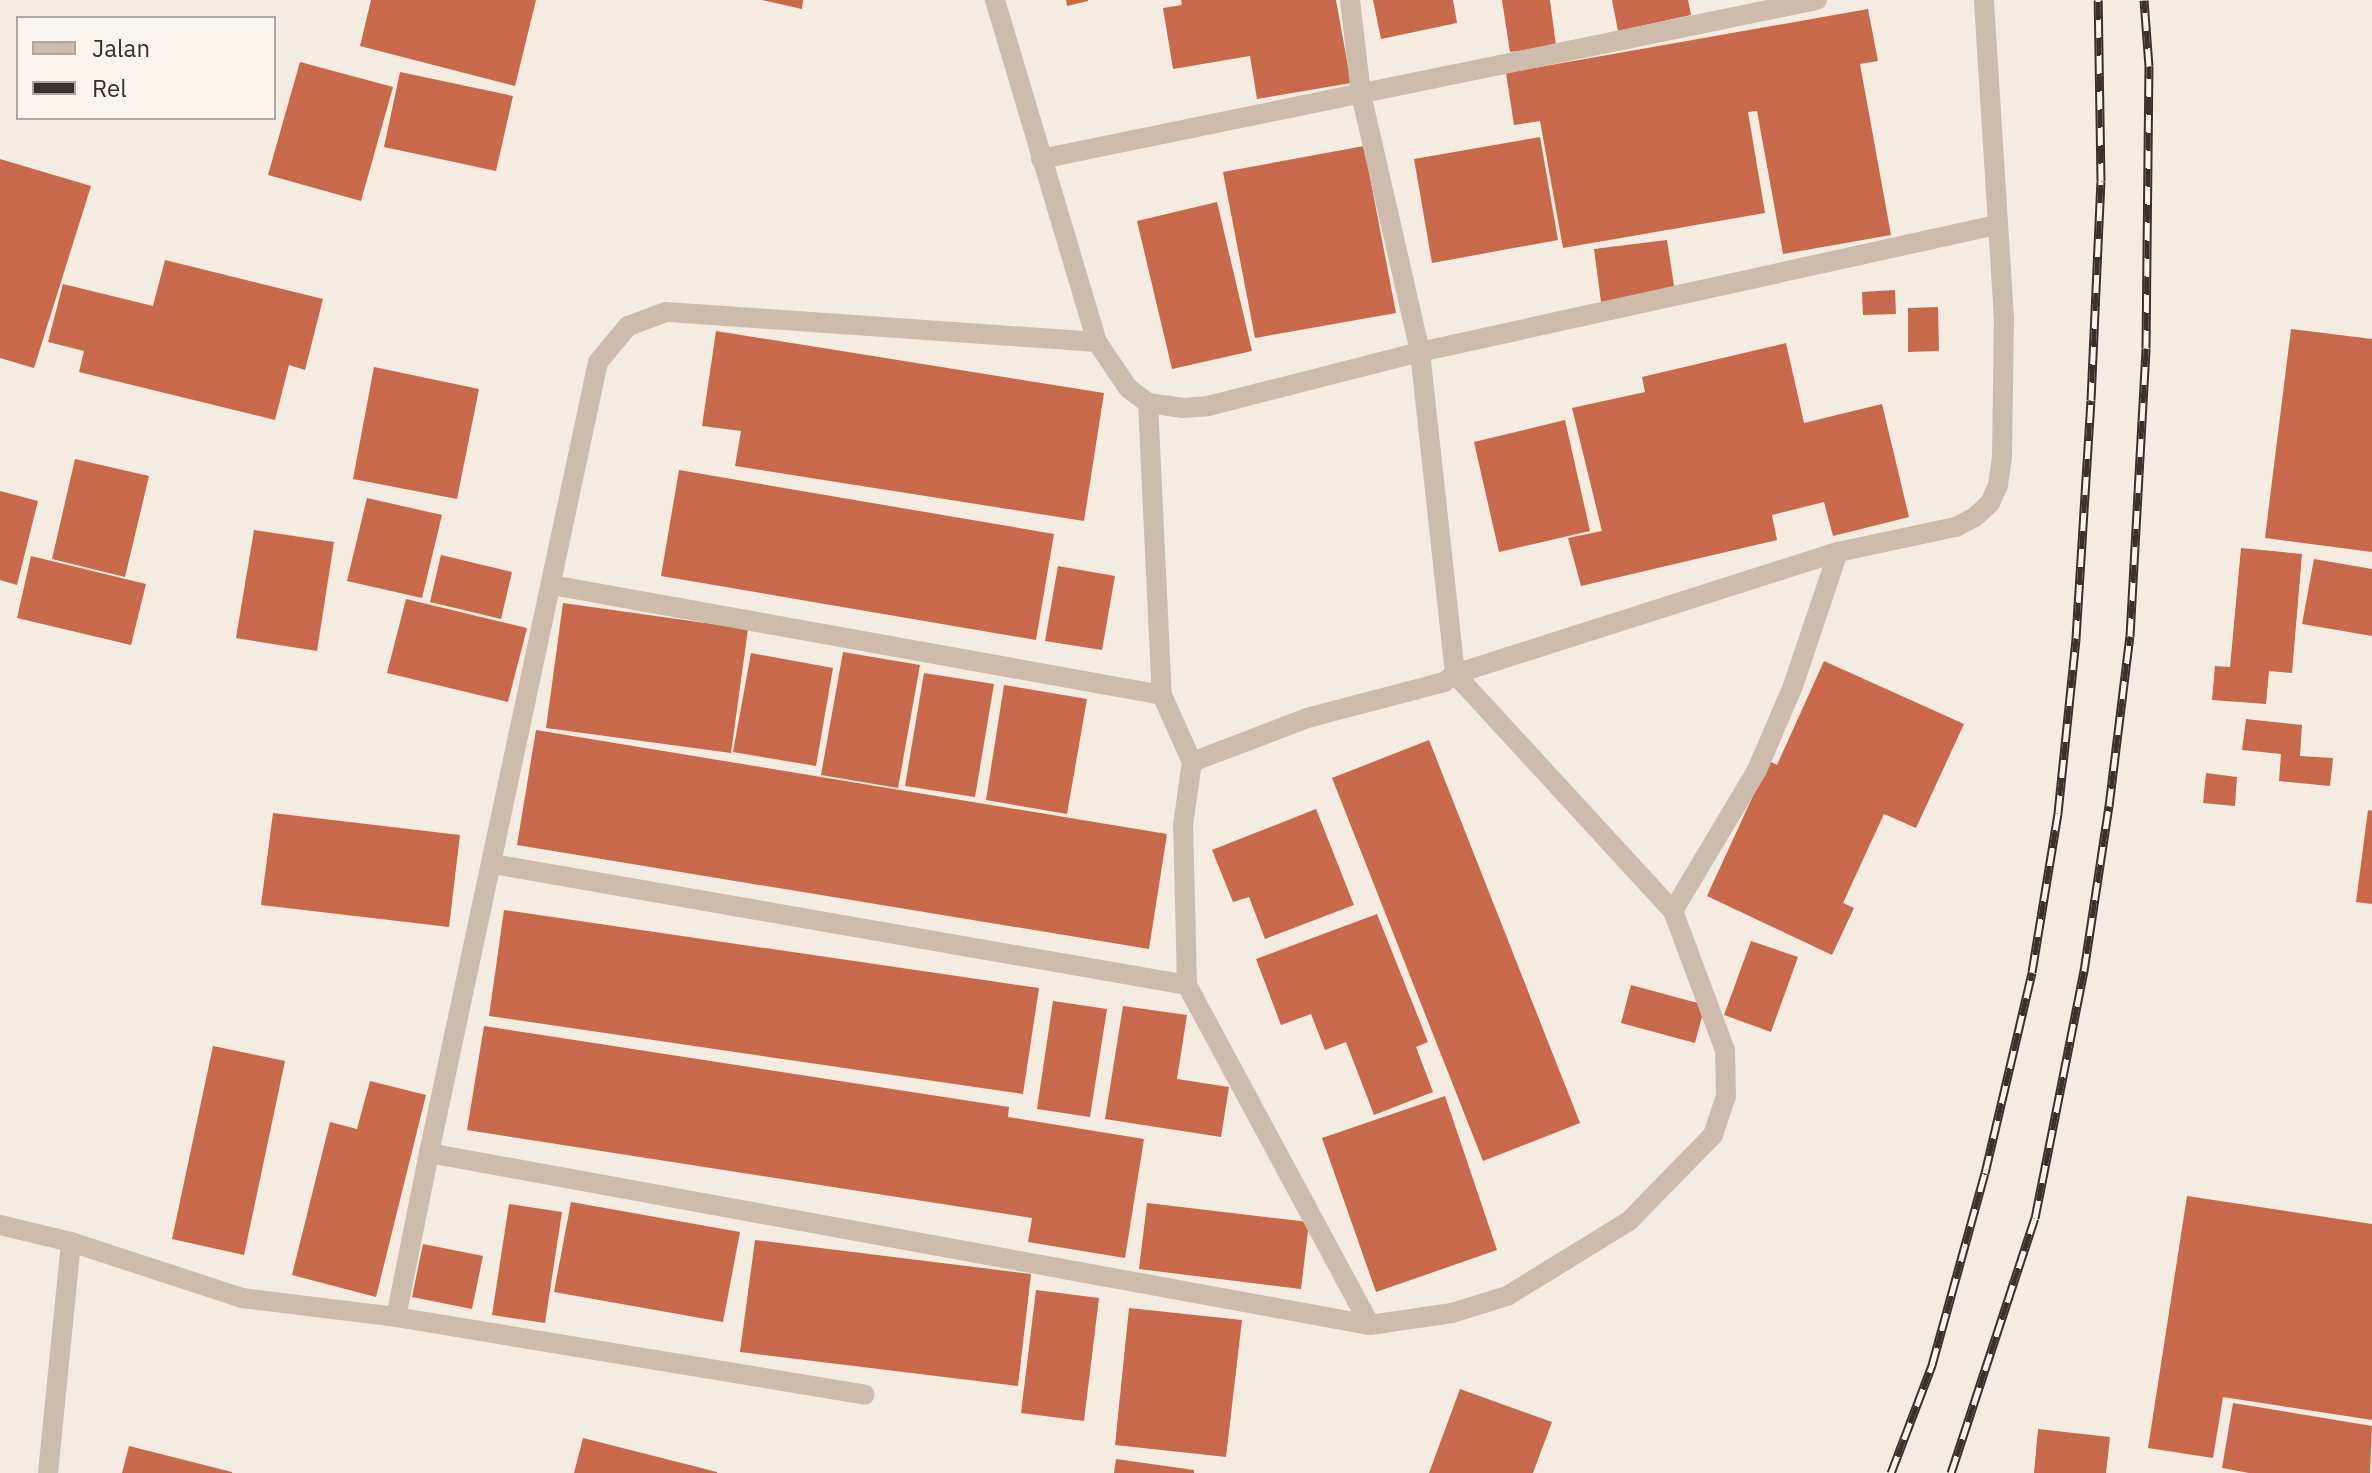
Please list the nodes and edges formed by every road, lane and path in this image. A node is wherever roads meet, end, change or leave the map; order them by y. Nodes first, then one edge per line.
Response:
1 (995, 0) edge
2 (1350, 0) edge
3 (1817, 0) edge
4 (1984, 0) edge
5 (1361, 94) junction
6 (1041, 159) junction
7 (1996, 225) junction
8 (1097, 342) junction
9 (1420, 352) junction
10 (1148, 403) junction
11 (1838, 552) junction
12 (552, 585) junction
13 (1455, 674) junction
14 (1162, 695) junction
15 (1192, 762) junction
16 (493, 864) junction
17 (1673, 911) junction
18 (1187, 985) junction
19 (429, 1153) junction
20 (0, 1225) edge
21 (71, 1242) junction
22 (396, 1317) junction
23 (1370, 1325) junction
24 (865, 1395) dead end
25 (48, 1473) edge

1 - 6 street
2 - 5 street
3 - 5 street
4 - 7 street
5 - 6 street
5 - 9 street
6 - 8 street
7 - 9 street
7 - 11 street
8 - 10 street
8 - 12 street
9 - 10 street
9 - 13 street
10 - 14 street
11 - 13 street
11 - 17 street
12 - 14 street
12 - 16 street
13 - 15 street
13 - 17 street
14 - 15 street
15 - 18 street
16 - 18 street
16 - 19 street
17 - 23 street
18 - 23 street
19 - 22 street
19 - 23 street
20 - 21 street
21 - 22 street
21 - 25 street
22 - 24 street

